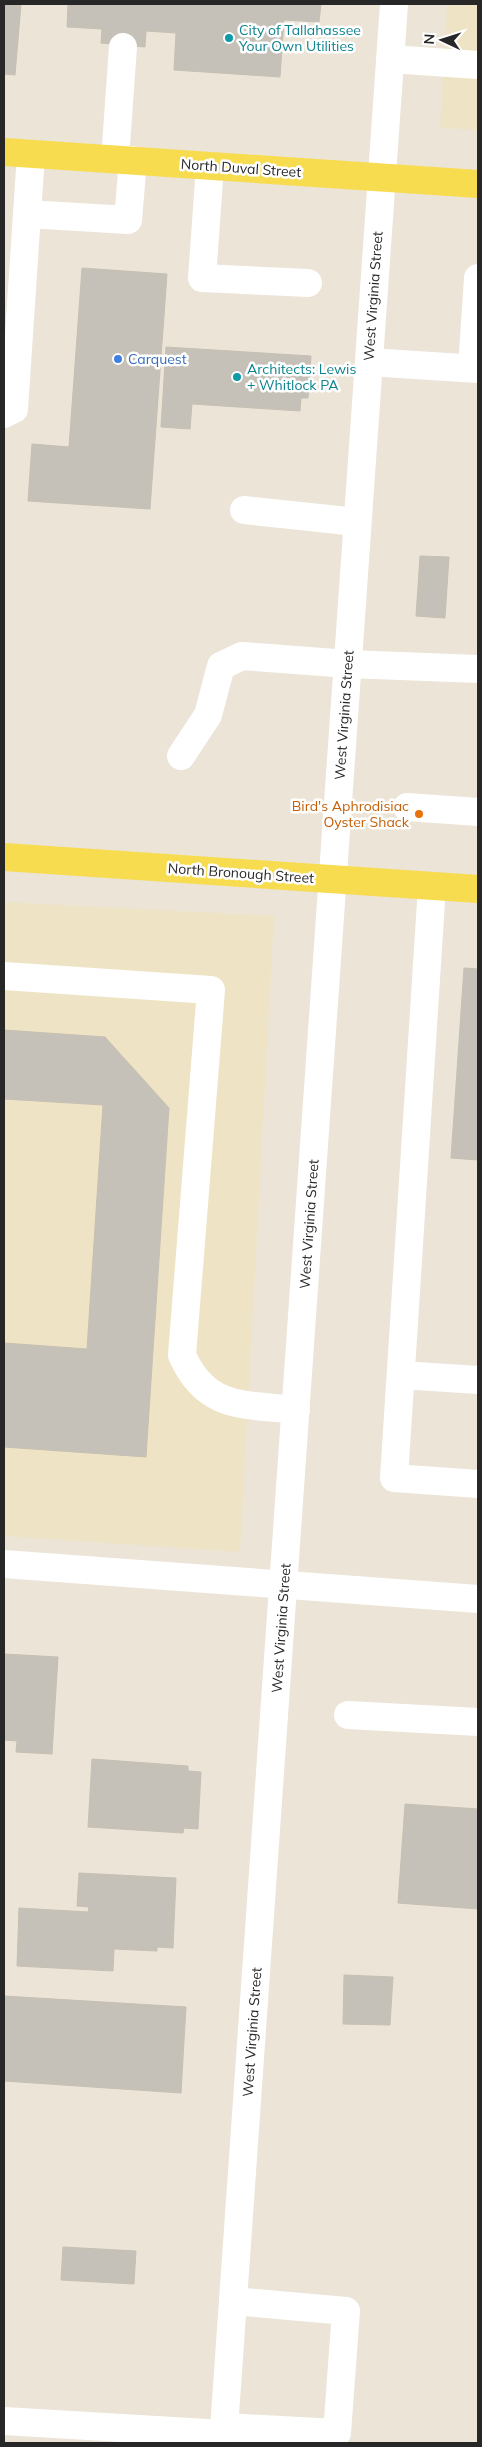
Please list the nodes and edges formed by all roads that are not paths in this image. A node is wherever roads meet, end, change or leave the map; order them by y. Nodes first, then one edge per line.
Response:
1 (394, 4) edge
2 (123, 47) dead end
3 (390, 59) junction
4 (478, 65) edge
5 (4, 152) edge
6 (31, 154) junction
7 (124, 160) junction
8 (210, 166) junction
9 (382, 178) junction
10 (478, 184) edge
11 (27, 214) junction
12 (478, 278) edge
13 (308, 283) dead end
14 (369, 362) junction
15 (475, 368) edge
16 (4, 414) edge
17 (244, 510) dead end
18 (357, 522) junction
19 (348, 664) junction
20 (478, 669) edge
21 (180, 756) dead end
22 (407, 807) dead end
23 (478, 812) edge
24 (4, 857) edge
25 (332, 880) junction
26 (432, 886) junction
27 (478, 889) edge
28 (4, 976) edge
29 (401, 1375) junction
30 (478, 1380) edge
31 (296, 1410) junction
32 (478, 1484) edge
33 (4, 1564) edge
34 (284, 1584) junction
35 (478, 1598) edge
36 (348, 1715) dead end
37 (478, 1722) edge
38 (233, 2301) junction
39 (4, 2421) edge
40 (224, 2435) edge

1 - 3 street, West Virginia Street
2 - 7 street
3 - 4 street
3 - 9 street, West Virginia Street
5 - 6 main road, North Duval Street
6 - 7 main road, North Duval Street
6 - 11 street
7 - 8 main road, North Duval Street
7 - 11 street
8 - 9 main road, North Duval Street
8 - 13 street
9 - 10 main road, North Duval Street
9 - 14 street, West Virginia Street
11 - 16 street
12 - 15 street
14 - 15 street
14 - 18 street, West Virginia Street
17 - 18 street
18 - 19 street, West Virginia Street
19 - 20 street
19 - 21 street
19 - 25 street, West Virginia Street
22 - 23 street
24 - 25 main road, North Bronough Street
25 - 26 main road, North Bronough Street
25 - 31 street, West Virginia Street
26 - 27 main road, North Bronough Street
26 - 29 street
28 - 31 street
29 - 30 street
29 - 32 street
31 - 34 street, West Virginia Street
33 - 34 street
34 - 35 street
34 - 38 street, West Virginia Street
36 - 37 street
38 - 40 street, West Virginia Street
38 - 40 street
39 - 40 street

